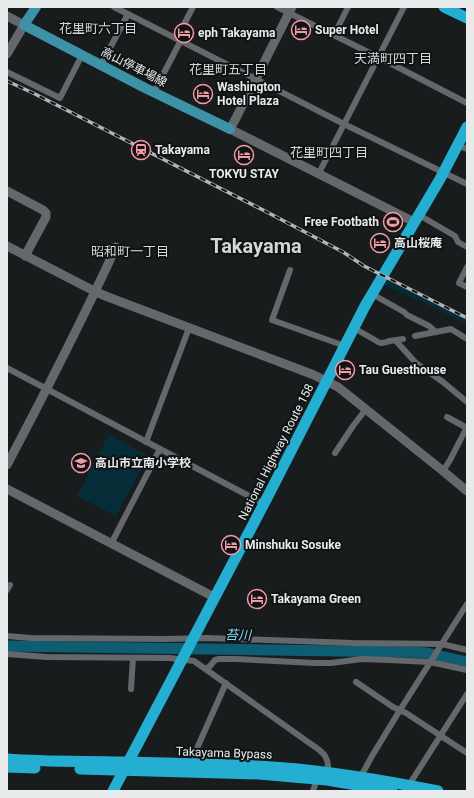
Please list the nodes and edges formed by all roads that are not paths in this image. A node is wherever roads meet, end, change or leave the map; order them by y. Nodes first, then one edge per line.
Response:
1 (36, 7) edge
2 (114, 7) edge
3 (194, 7) edge
4 (277, 7) edge
5 (348, 7) edge
6 (404, 7) edge
7 (444, 7) edge
8 (291, 10) edge
9 (128, 11) edge
10 (7, 16) edge
11 (467, 18) edge
12 (24, 25) junction
13 (334, 35) junction
14 (179, 39) junction
15 (7, 54) edge
16 (82, 55) junction
17 (378, 57) junction
18 (101, 65) junction
19 (7, 72) edge
20 (256, 79) junction
21 (154, 92) junction
22 (467, 103) edge
23 (344, 124) junction
24 (467, 127) edge
25 (230, 129) junction
26 (462, 147) edge
27 (319, 173) junction
28 (443, 173) junction
29 (467, 184) edge
30 (7, 191) edge
31 (417, 218) junction
32 (7, 246) edge
33 (116, 247) dead end
34 (467, 247) edge
35 (25, 256) junction
36 (467, 267) edge
37 (290, 270) dead end
38 (467, 287) edge
39 (96, 292) junction
40 (372, 294) junction
41 (189, 328) junction
42 (354, 328) junction
43 (436, 332) junction
44 (415, 336) dead end
45 (403, 339) dead end
46 (467, 340) edge
47 (396, 341) junction
48 (345, 346) junction
49 (7, 368) edge
50 (327, 381) junction
51 (47, 389) junction
52 (467, 402) edge
53 (366, 409) junction
54 (448, 417) dead end
55 (467, 427) edge
56 (146, 442) junction
57 (160, 449) junction
58 (335, 452) dead end
59 (7, 465) edge
60 (443, 471) junction
61 (7, 490) edge
62 (467, 491) edge
63 (264, 504) junction
64 (111, 544) junction
65 (214, 597) junction
66 (467, 604) edge
67 (7, 636) edge
68 (192, 640) junction
69 (441, 645) junction
70 (467, 650) edge
71 (7, 654) edge
72 (133, 658) junction
73 (182, 658) junction
74 (431, 661) junction
75 (206, 669) junction
76 (467, 670) edge
77 (356, 682) dead end
78 (226, 683) junction
79 (131, 689) dead end
80 (467, 694) edge
81 (400, 710) junction
82 (441, 735) junction
83 (467, 753) edge
84 (7, 759) edge
85 (195, 764) junction
86 (126, 766) junction
87 (7, 767) edge
88 (328, 772) junction
89 (317, 779) junction
90 (362, 785) edge
91 (409, 785) junction
92 (113, 791) edge
93 (313, 791) edge
94 (392, 791) edge
95 (438, 791) edge

1 - 12 main road
2 - 9 street
3 - 14 street
4 - 8 street
5 - 13 street
6 - 17 street
7 - 11 highway
8 - 13 street
8 - 20 street
9 - 14 street
9 - 18 street
10 - 12 street
12 - 15 street
12 - 16 main road, 高山停車場線
13 - 17 street
14 - 20 street
14 - 21 street
16 - 18 main road, 高山停車場線
16 - 19 street
17 - 22 street
17 - 23 street
18 - 21 main road, 高山停車場線
20 - 23 street
20 - 25 street
21 - 25 main road, 高山停車場線
23 - 27 street
23 - 28 street
24 - 26 highway, National Highway Route 158
25 - 27 street
26 - 28 highway, National Highway Route 158
27 - 31 street
28 - 29 street
28 - 31 highway, National Highway Route 158
30 - 35 street
31 - 34 street
31 - 40 highway, National Highway Route 158
32 - 35 street
33 - 39 street
35 - 39 street
36 - 38 street
37 - 48 street
39 - 41 street
39 - 51 street
40 - 42 highway, National Highway Route 158
40 - 43 street
41 - 50 street
41 - 56 street
42 - 47 street
42 - 48 highway, National Highway Route 158
43 - 44 street
43 - 46 street
45 - 47 street
47 - 52 street
48 - 50 highway, National Highway Route 158
49 - 51 street
50 - 53 street
50 - 63 highway, National Highway Route 158
51 - 56 street
51 - 59 street
53 - 58 street
53 - 60 street
54 - 55 street
55 - 60 street
56 - 57 street
57 - 63 street
57 - 64 street
60 - 62 street
61 - 64 street
63 - 65 highway, National Highway Route 158
64 - 65 street
65 - 68 highway, National Highway Route 158
66 - 69 street
67 - 68 street
68 - 69 street
68 - 73 highway, National Highway Route 158
69 - 70 street
69 - 74 street
71 - 72 street
72 - 73 street
72 - 79 street
73 - 75 street
73 - 86 highway, National Highway Route 158
74 - 75 street
74 - 76 street
74 - 81 street
75 - 78 street
77 - 81 street
78 - 85 street
78 - 88 street
80 - 82 street
81 - 82 street
81 - 90 street
82 - 83 street
82 - 91 street
84 - 86 highway, Takayama Bypass
85 - 86 highway, Takayama Bypass
85 - 88 highway, Takayama Bypass
86 - 87 highway, Takayama Bypass
86 - 89 highway, Takayama Bypass
86 - 92 highway, National Highway Route 158
88 - 90 highway, Takayama Bypass
89 - 90 highway, Takayama Bypass
89 - 93 street
90 - 91 highway, Takayama Bypass
90 - 94 highway, Takayama Bypass
91 - 95 highway, Takayama Bypass

